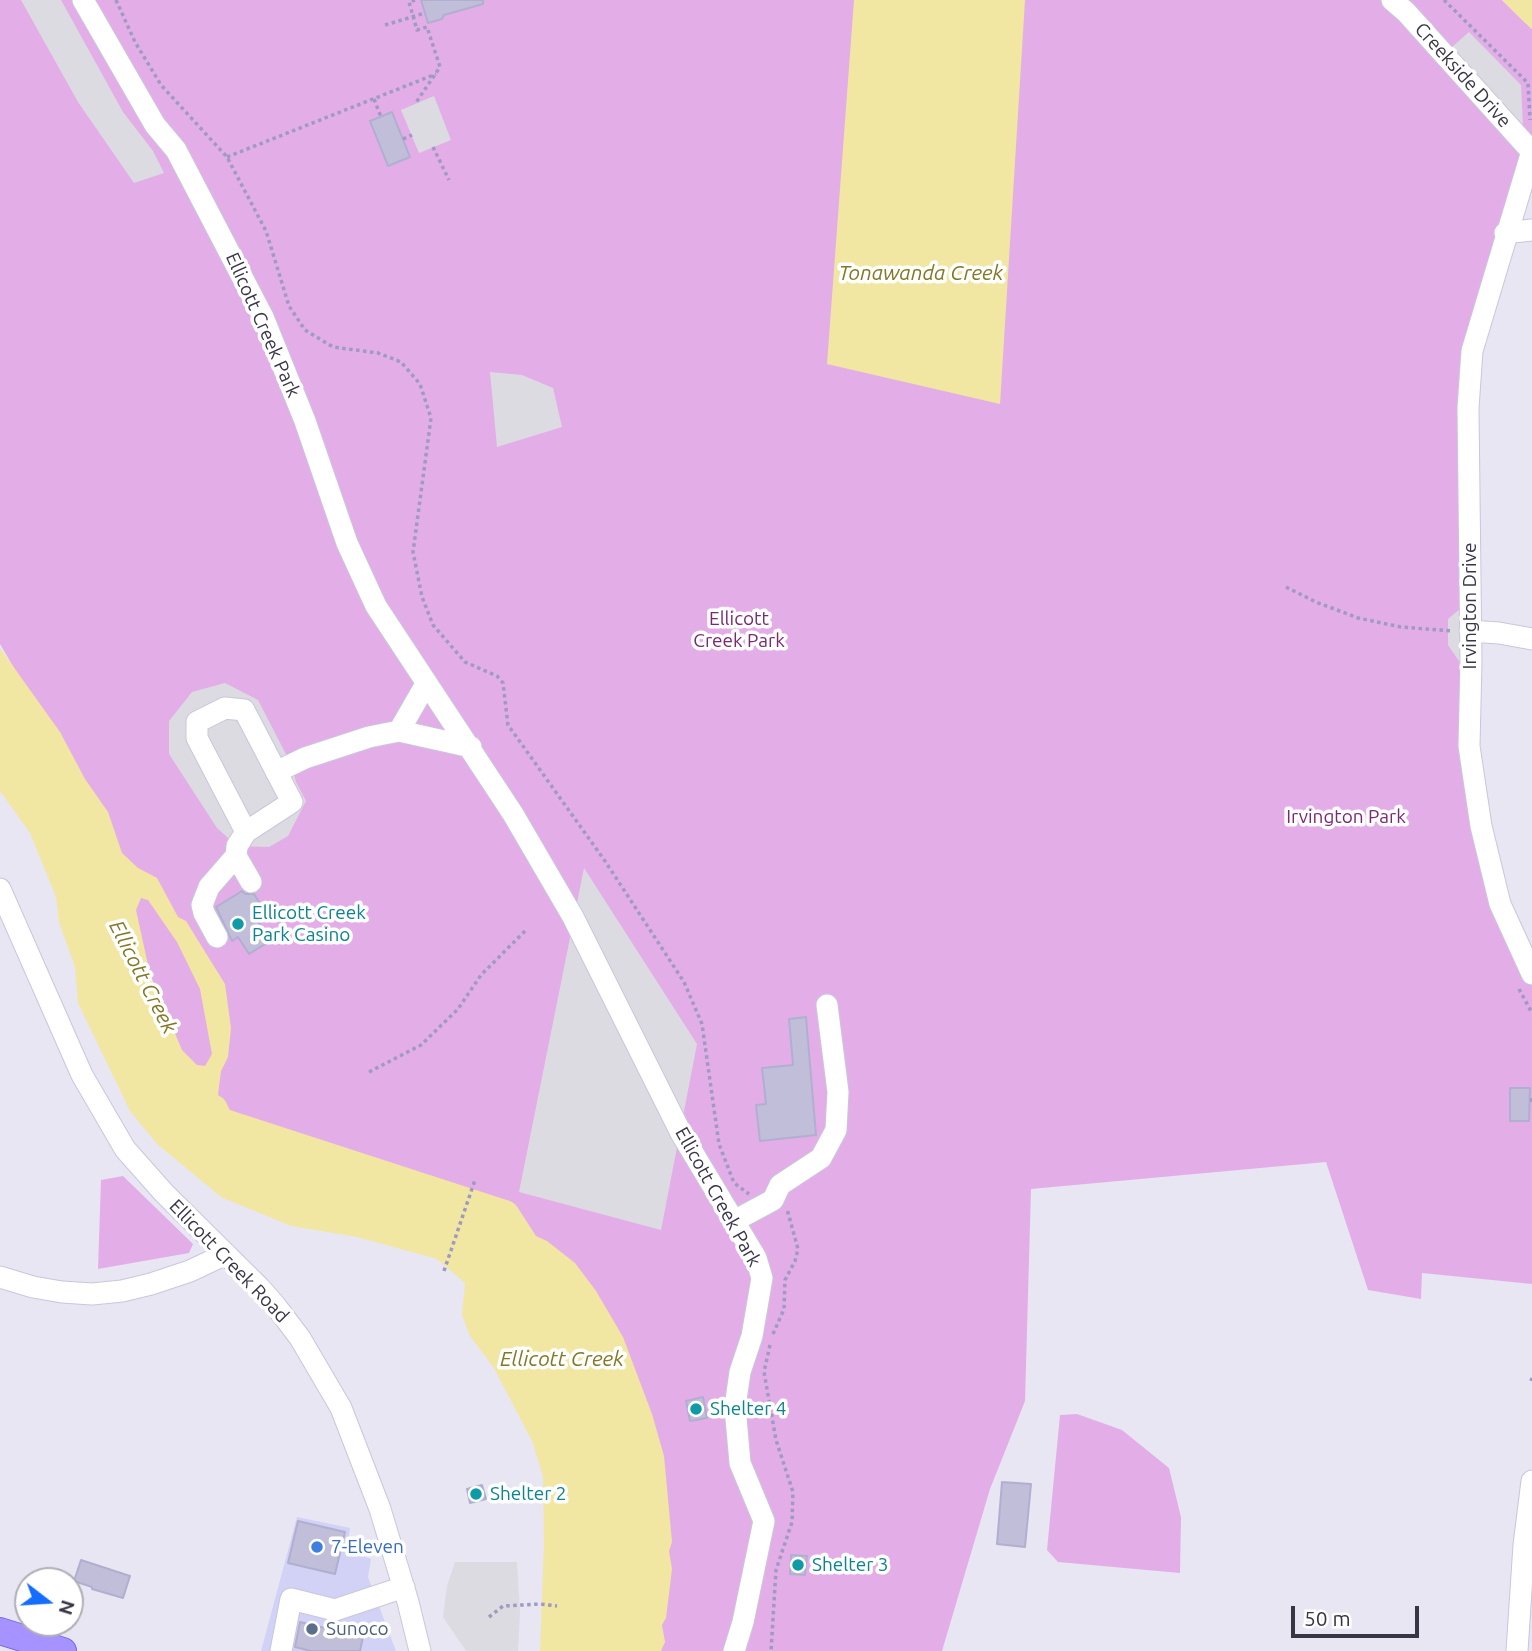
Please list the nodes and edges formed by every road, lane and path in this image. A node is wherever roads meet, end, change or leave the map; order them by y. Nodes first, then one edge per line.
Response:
1 (83, 0) edge
2 (116, 0) edge
3 (415, 0) edge
4 (1392, 0) edge
5 (1444, 0) edge
6 (425, 13) dead end
7 (412, 17) junction
8 (385, 25) dead end
9 (436, 74) junction
10 (374, 98) junction
11 (415, 104) dead end
12 (381, 117) dead end
13 (1530, 127) dead end
14 (412, 135) dead end
15 (403, 139) dead end
16 (433, 147) dead end
17 (1532, 151) edge
18 (227, 156) junction
19 (449, 180) dead end
20 (1532, 230) edge
21 (1505, 233) junction
22 (1286, 587) dead end
23 (1470, 631) junction
24 (1532, 639) edge
25 (426, 684) junction
26 (399, 731) junction
27 (471, 747) junction
28 (276, 772) junction
29 (246, 832) junction
30 (236, 856) junction
31 (251, 882) dead end
32 (0, 889) edge
33 (525, 931) dead end
34 (217, 937) dead end
35 (1532, 974) edge
36 (827, 1005) dead end
37 (369, 1072) dead end
38 (475, 1180) dead end
39 (774, 1200) junction
40 (734, 1221) junction
41 (226, 1254) junction
42 (444, 1271) dead end
43 (0, 1277) edge
44 (1532, 1481) edge
45 (404, 1587) junction
46 (557, 1606) dead end
47 (489, 1617) dead end
48 (6, 1639) edge
49 (419, 1648) edge
50 (63, 1651) edge
51 (281, 1651) edge
52 (734, 1651) edge
53 (771, 1651) edge
54 (1517, 1651) edge

1 - 25 street, Ellicott Creek Park
2 - 18 path
3 - 7 path
4 - 17 street, Creekside Drive
5 - 13 path
6 - 7 path
7 - 8 path
7 - 9 path
9 - 10 path
9 - 11 path
10 - 12 path
10 - 18 path
14 - 15 path
16 - 19 path
17 - 21 street, Irvington Drive
18 - 39 path
20 - 21 street
21 - 23 street, Irvington Drive
22 - 23 path
23 - 24 street
23 - 35 street, Irvington Drive
25 - 26 street
25 - 27 street, Ellicott Creek Park
26 - 27 street
26 - 28 street
27 - 40 street, Ellicott Creek Park
28 - 29 street
28 - 29 street
29 - 30 street
30 - 31 street
30 - 34 street
32 - 41 street, Ellicott Creek Road
33 - 37 path
36 - 39 street
38 - 42 path
39 - 40 street
39 - 53 path
40 - 52 street, Ellicott Creek Park
41 - 43 street
41 - 45 street, Ellicott Creek Road
44 - 54 street
45 - 49 street, Ellicott Creek Road
45 - 51 street
46 - 47 path
48 - 50 main road

